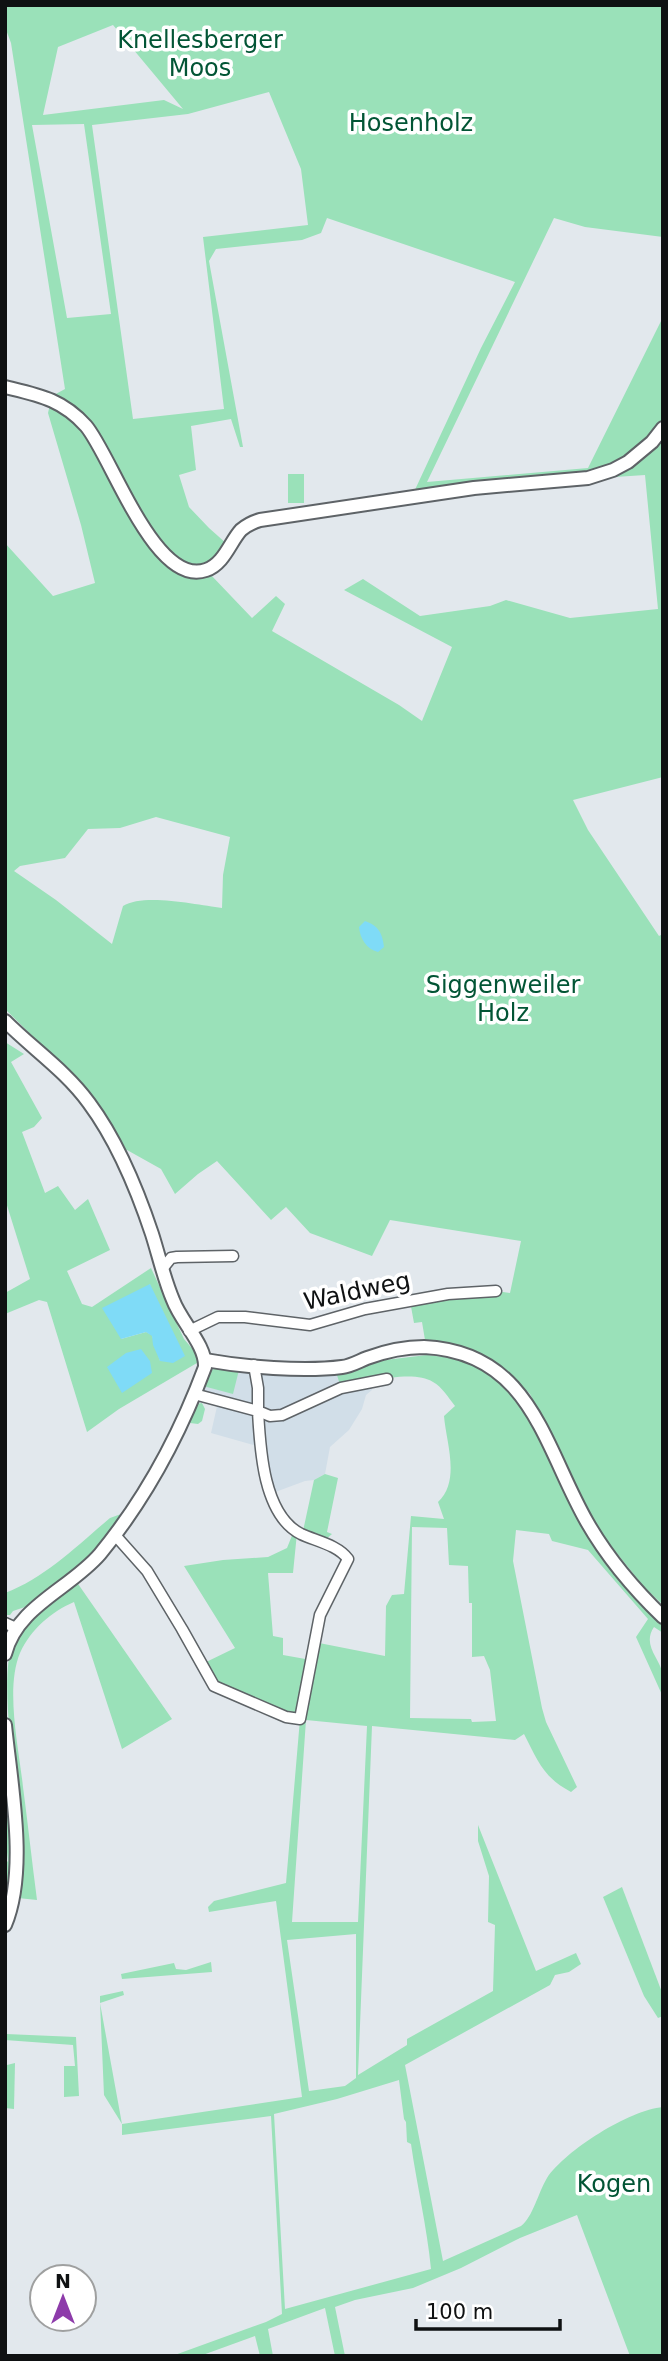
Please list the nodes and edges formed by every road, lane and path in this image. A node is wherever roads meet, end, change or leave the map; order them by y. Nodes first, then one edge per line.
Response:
1 (5, 387) edge
2 (663, 428) edge
3 (5, 1021) edge
4 (233, 1256) dead end
5 (163, 1268) junction
6 (496, 1290) dead end
7 (189, 1331) junction
8 (205, 1360) junction
9 (254, 1365) junction
10 (387, 1379) dead end
11 (194, 1394) junction
12 (258, 1411) junction
13 (115, 1535) junction
14 (663, 1617) edge
15 (11, 1625) edge
16 (5, 1654) edge
17 (5, 1725) edge
18 (5, 1925) edge

1 - 2 street
3 - 5 street
4 - 5 street
5 - 7 street
6 - 7 street, Waldweg
7 - 8 street
8 - 9 street
8 - 11 street
9 - 12 street
9 - 14 street
10 - 12 street
11 - 12 street
11 - 13 street
12 - 13 street
13 - 15 street
15 - 16 street
17 - 18 street

